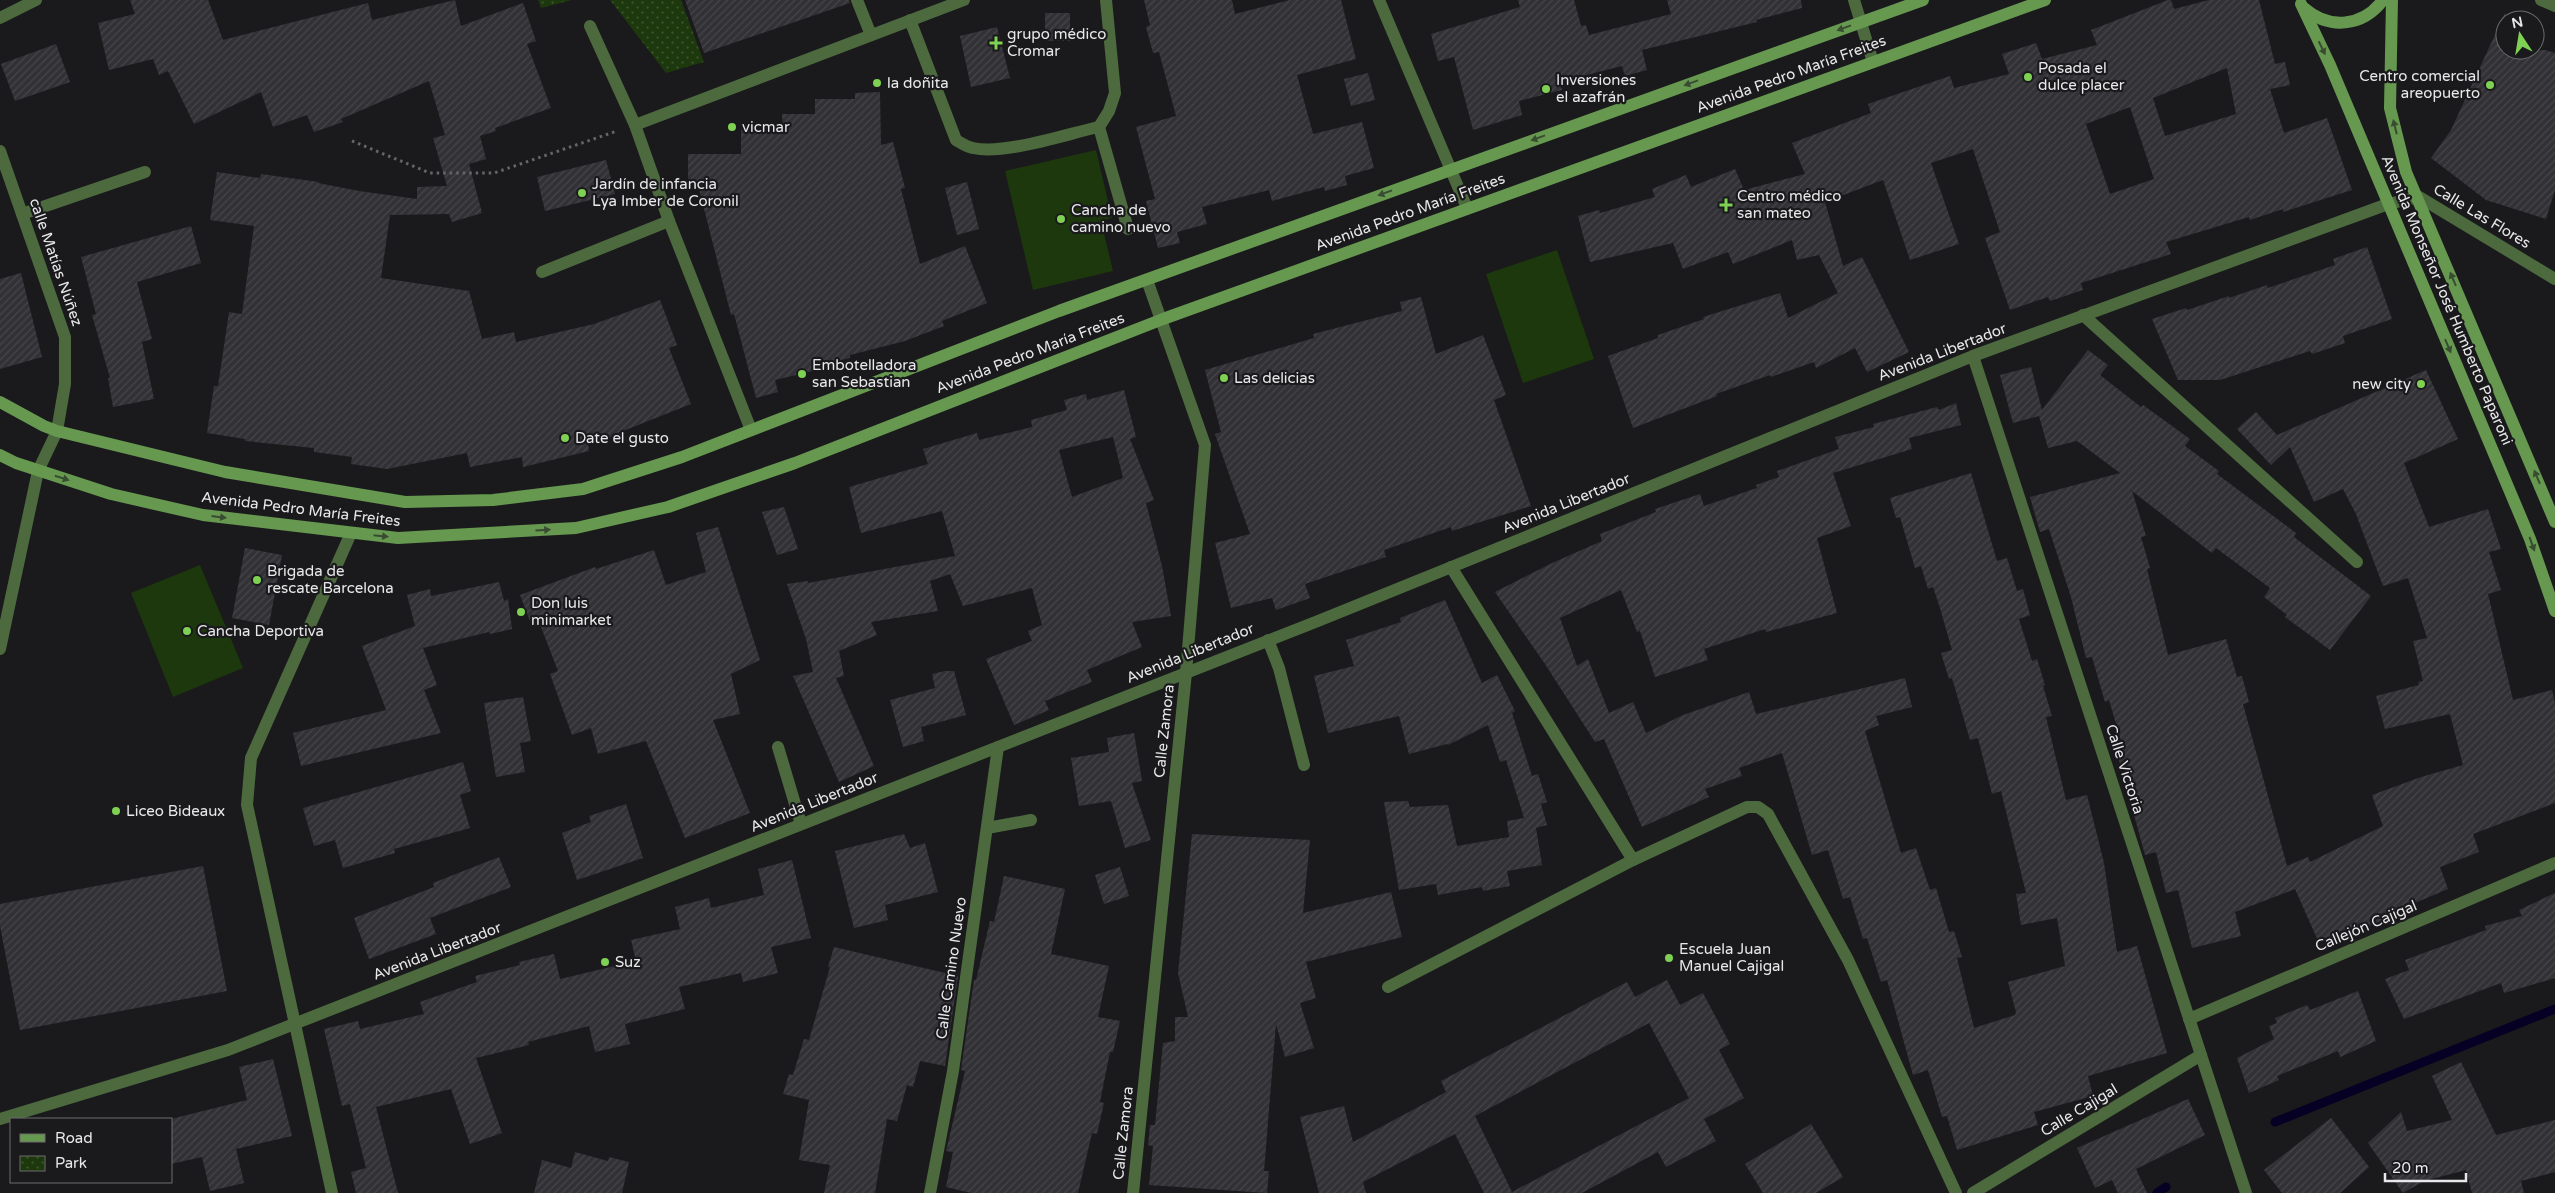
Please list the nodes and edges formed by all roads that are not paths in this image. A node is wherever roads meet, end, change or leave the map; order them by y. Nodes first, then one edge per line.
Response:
1 (36, 0) edge
2 (858, 0) edge
3 (964, 0) edge
4 (1106, 0) edge
5 (1378, 0) edge
6 (1854, 0) edge
7 (1923, 0) edge
8 (2045, 0) edge
9 (2383, 0) edge
10 (2392, 0) edge
11 (2541, 0) edge
12 (2300, 2) edge
13 (2555, 6) edge
14 (0, 18) edge
15 (910, 20) junction
16 (1862, 22) junction
17 (590, 26) dead end
18 (871, 35) junction
19 (1873, 62) junction
20 (634, 125) junction
21 (1099, 127) junction
22 (0, 151) edge
23 (1450, 169) junction
24 (145, 172) dead end
25 (2419, 197) junction
26 (2388, 204) junction
27 (1467, 208) junction
28 (22, 214) junction
29 (669, 221) junction
30 (1128, 229) dead end
31 (542, 272) dead end
32 (2555, 279) edge
33 (1147, 280) junction
34 (2083, 315) junction
35 (1163, 319) junction
36 (1972, 356) junction
37 (0, 402) edge
38 (751, 430) junction
39 (57, 431) junction
40 (0, 455) edge
41 (38, 470) junction
42 (2555, 522) edge
43 (351, 533) junction
44 (2358, 562) dead end
45 (1451, 567) junction
46 (2555, 611) edge
47 (1268, 640) junction
48 (0, 648) edge
49 (1186, 673) junction
50 (778, 747) dead end
51 (998, 747) junction
52 (1304, 765) dead end
53 (1031, 820) dead end
54 (802, 824) junction
55 (987, 828) junction
56 (1633, 860) junction
57 (2555, 863) edge
58 (1388, 988) dead end
59 (2189, 1019) junction
60 (296, 1023) junction
61 (2201, 1055) junction
62 (0, 1119) edge
63 (332, 1193) edge
64 (930, 1193) edge
65 (1133, 1193) edge
66 (1956, 1193) edge
67 (1973, 1193) edge
68 (2246, 1193) edge

1 - 14 street
2 - 18 street
3 - 15 street
4 - 21 street
5 - 23 street
6 - 16 street
7 - 16 street, Avenida Pedro María Freites
8 - 19 street, Avenida Pedro María Freites
9 - 12 street
25 -> 10 street, Avenida Monseñor José Humberto Paparoni
11 - 13 street
12 -> 26 street, Avenida Monseñor José Humberto Paparoni
15 - 18 street
15 - 21 street
16 - 19 street
16 -> 23 street, Avenida Pedro María Freites
17 - 20 street
18 - 20 street
19 - 27 street, Avenida Pedro María Freites
20 - 29 street
21 - 30 street
22 - 28 street, calle Matías Núñez
23 - 27 street
23 -> 33 street, Avenida Pedro María Freites
24 - 28 street
25 - 26 street, Calle Las Flores
25 - 32 street, Calle Las Flores
42 -> 25 street, Avenida Monseñor José Humberto Paparoni
26 - 34 street, Avenida Libertador
26 -> 46 street, Avenida Monseñor José Humberto Paparoni
27 - 35 street, Avenida Pedro María Freites
28 - 39 street, calle Matías Núñez
29 - 31 street
29 - 38 street
33 - 35 street, Calle Zamora
33 - 38 street, Avenida Pedro María Freites
34 - 36 street, Avenida Libertador
34 - 44 street
43 -> 35 street, Avenida Pedro María Freites
35 - 49 street, Calle Zamora
36 - 45 street, Avenida Libertador
36 - 59 street, Calle Victoria
37 - 39 street, Avenida Pedro María Freites
38 - 39 street, Avenida Pedro María Freites
39 - 41 street, calle Matías Núñez
40 - 41 street, Avenida Pedro María Freites
41 -> 43 street, Avenida Pedro María Freites
41 - 48 street, calle Matías Núñez
43 - 60 street
45 - 47 street, Avenida Libertador
45 - 56 street
47 - 49 street, Avenida Libertador
47 - 52 street
49 - 51 street, Avenida Libertador
49 - 65 street, Calle Zamora
50 - 54 street
51 - 54 street, Avenida Libertador
51 - 55 street, Calle Camino Nuevo
53 - 55 street
54 - 60 street, Avenida Libertador
55 - 64 street, Calle Camino Nuevo
56 - 58 street
56 - 66 street
57 - 59 street, Callejón Cajigal
59 - 61 street, Calle Victoria
60 - 62 street, Avenida Libertador
60 - 63 street
61 - 67 street, Calle Cajigal
61 - 68 street, Calle Victoria

